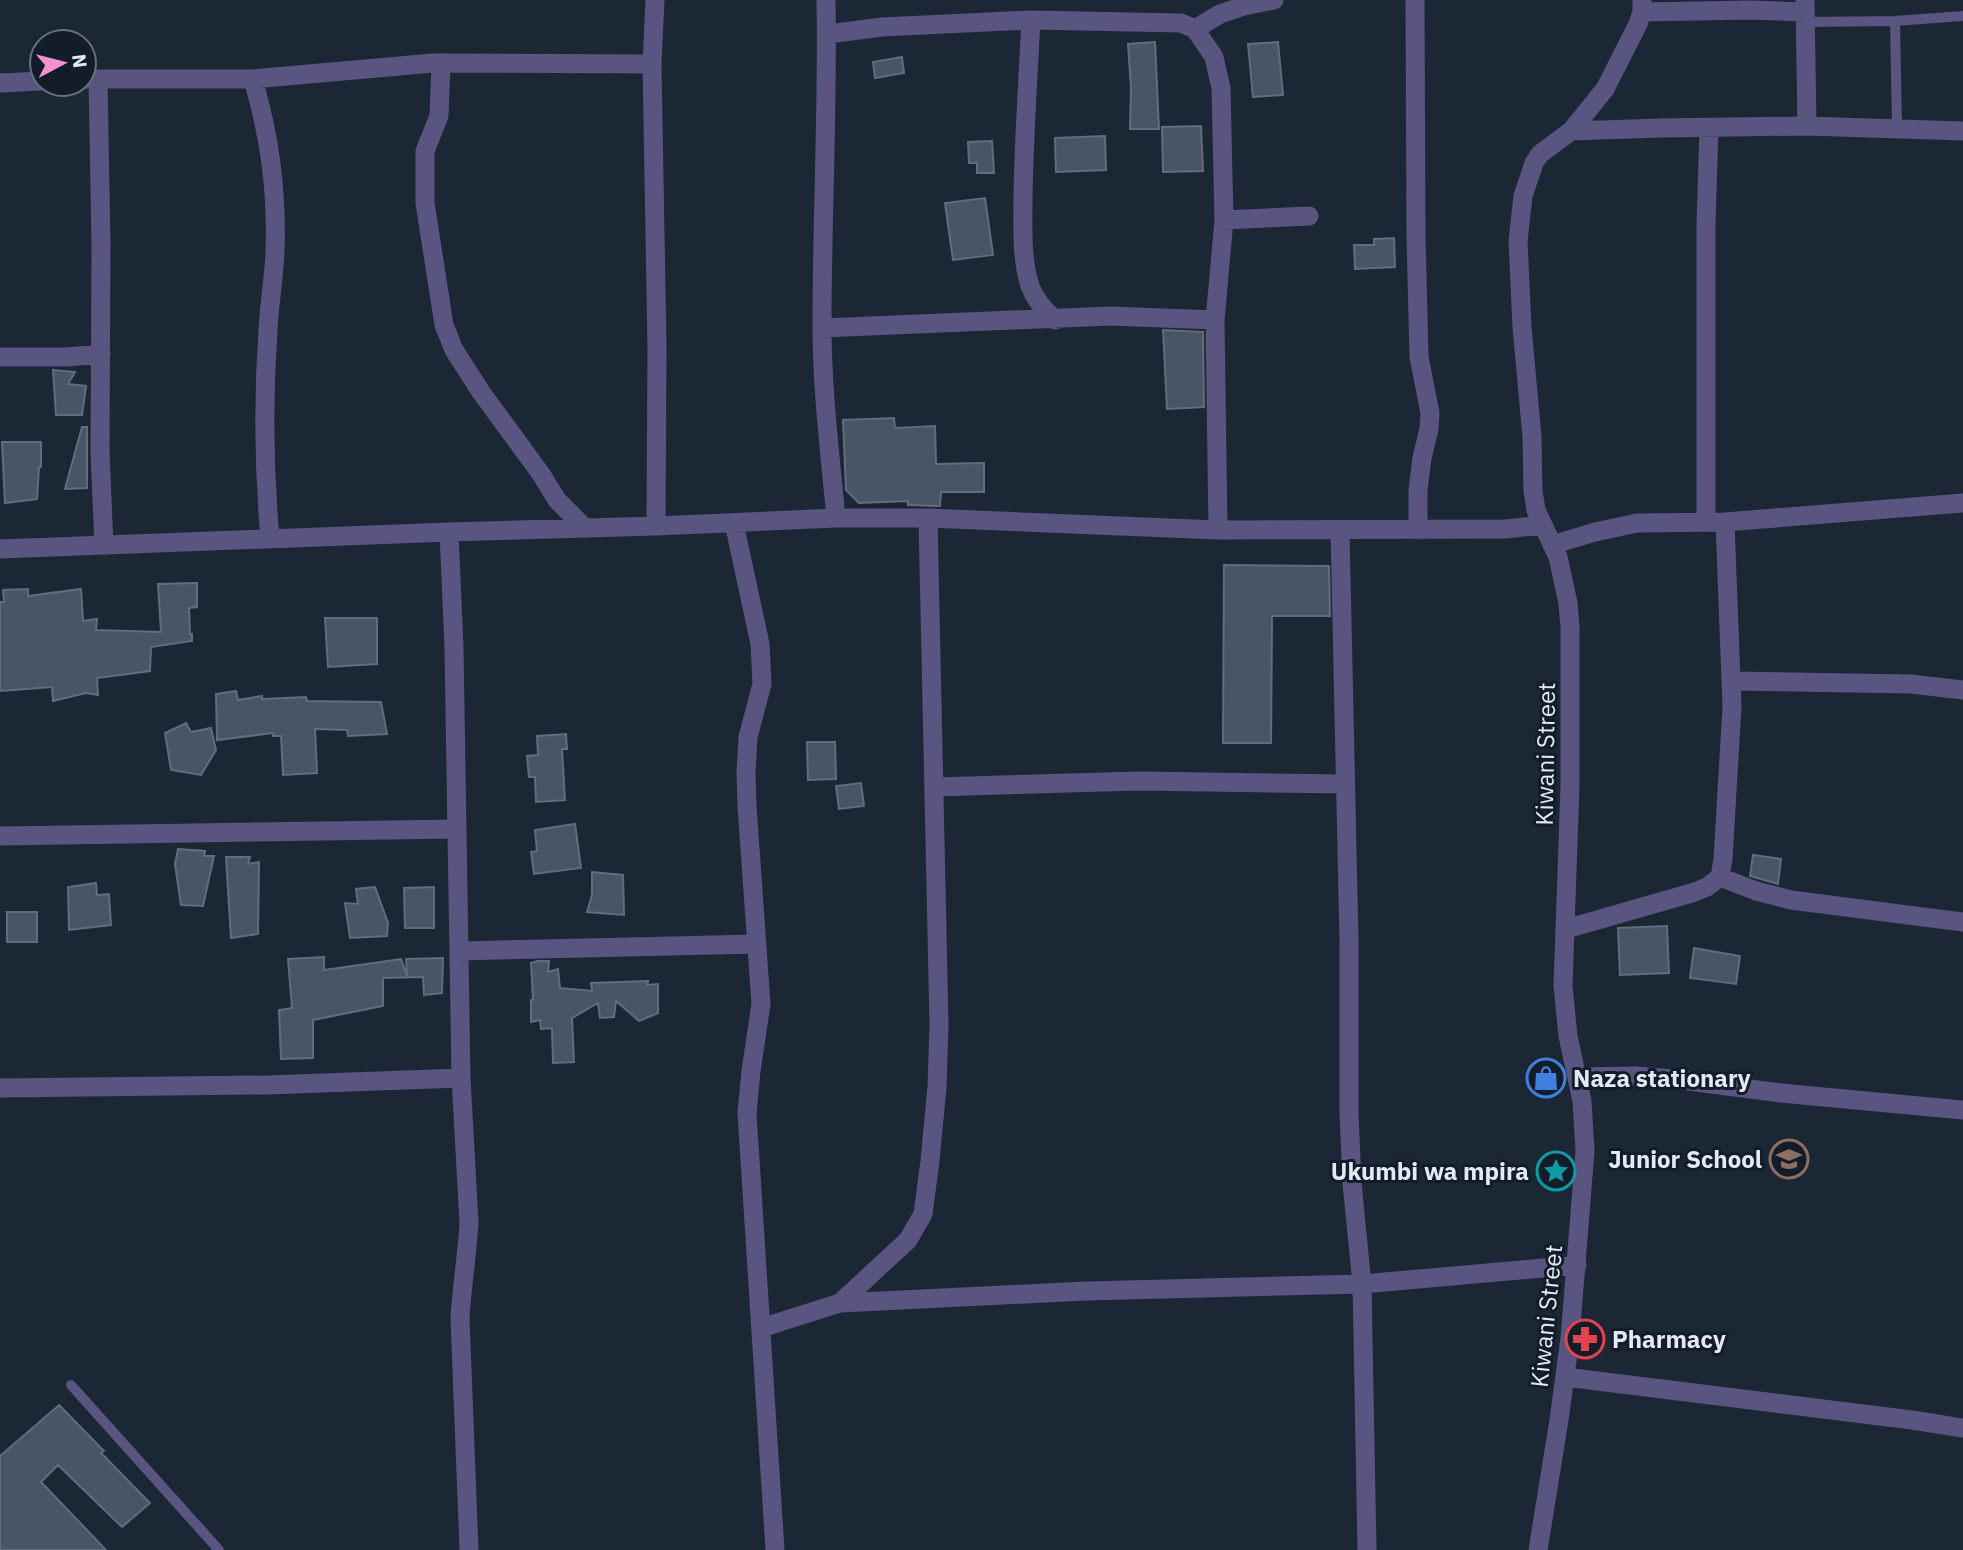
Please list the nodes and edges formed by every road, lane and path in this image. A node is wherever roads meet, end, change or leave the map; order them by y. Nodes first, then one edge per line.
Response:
1 (655, 0) edge
2 (826, 0) edge
3 (1274, 0) edge
4 (1415, 0) edge
5 (1642, 6) edge
6 (1805, 11) edge
7 (1963, 16) edge
8 (1031, 20) junction
9 (1895, 21) junction
10 (1195, 29) junction
11 (828, 34) junction
12 (441, 63) junction
13 (652, 64) junction
14 (98, 79) edge
15 (253, 79) junction
16 (28, 82) edge
17 (0, 83) edge
18 (92, 98) edge
19 (1807, 126) junction
20 (1709, 128) junction
21 (1897, 128) junction
22 (1571, 131) junction
23 (1963, 131) edge
24 (1309, 216) dead end
25 (1224, 220) junction
26 (1055, 320) junction
27 (1215, 320) junction
28 (822, 328) junction
29 (101, 354) junction
30 (0, 357) edge
31 (1963, 503) edge
32 (836, 518) junction
33 (928, 518) junction
34 (1715, 522) junction
35 (734, 523) junction
36 (1542, 525) junction
37 (656, 526) junction
38 (584, 527) junction
39 (1218, 530) junction
40 (1418, 530) junction
41 (1340, 531) junction
42 (449, 532) junction
43 (270, 538) junction
44 (1552, 545) junction
45 (104, 546) junction
46 (0, 549) edge
47 (1731, 681) junction
48 (1963, 690) edge
49 (1344, 784) junction
50 (935, 787) junction
51 (457, 829) junction
52 (0, 836) edge
53 (1720, 877) junction
54 (1963, 922) edge
55 (1566, 929) junction
56 (757, 944) junction
57 (459, 951) junction
58 (1578, 1077) junction
59 (461, 1078) junction
60 (0, 1088) edge
61 (1963, 1110) edge
62 (1577, 1265) junction
63 (1362, 1284) junction
64 (840, 1303) junction
65 (761, 1328) junction
66 (1565, 1377) junction
67 (71, 1385) dead end
68 (1963, 1428) edge
69 (219, 1550) edge
70 (469, 1550) edge
71 (775, 1550) edge
72 (1367, 1550) edge
73 (1538, 1550) edge

1 - 13 street
2 - 11 street
3 - 10 street
4 - 40 street
5 - 6 street
5 - 22 street, Kiwani Street
6 - 9 lane
6 - 19 street
7 - 9 lane
8 - 10 street
8 - 11 street
8 - 26 street
9 - 21 lane
10 - 25 street
11 - 28 street
12 - 13 street
12 - 15 street
12 - 38 street
13 - 37 street
14 - 15 street
15 - 43 street
16 - 17 street
18 - 29 street
19 - 20 street
19 - 21 street
20 - 22 street
20 - 34 street
21 - 23 street
22 - 36 street, Kiwani Street
24 - 25 street
25 - 27 street
26 - 27 street
26 - 28 street
27 - 39 street
28 - 32 street
29 - 30 street
29 - 45 street
31 - 34 street
32 - 33 street
32 - 35 street
33 - 39 street
33 - 50 street
34 - 44 street
34 - 47 street
35 - 37 street
35 - 56 street
36 - 40 street
36 - 44 street, Kiwani Street
37 - 38 street
38 - 42 street
39 - 41 street
40 - 41 street
41 - 49 street
42 - 43 street
42 - 51 street
43 - 45 street
44 - 55 street, Kiwani Street
45 - 46 street
47 - 48 street
47 - 53 street
49 - 50 street
49 - 63 street
50 - 64 street
51 - 52 street
51 - 57 street
53 - 54 street
53 - 55 street
55 - 58 street, Kiwani Street
56 - 57 street
56 - 65 street
57 - 59 street
58 - 61 street
58 - 62 street, Kiwani Street
59 - 60 street
59 - 70 street
62 - 63 street
62 - 66 street, Kiwani Street
63 - 64 street
63 - 72 street
64 - 65 street
65 - 71 street
66 - 68 street
66 - 73 street, Kiwani Street
67 - 69 lane

